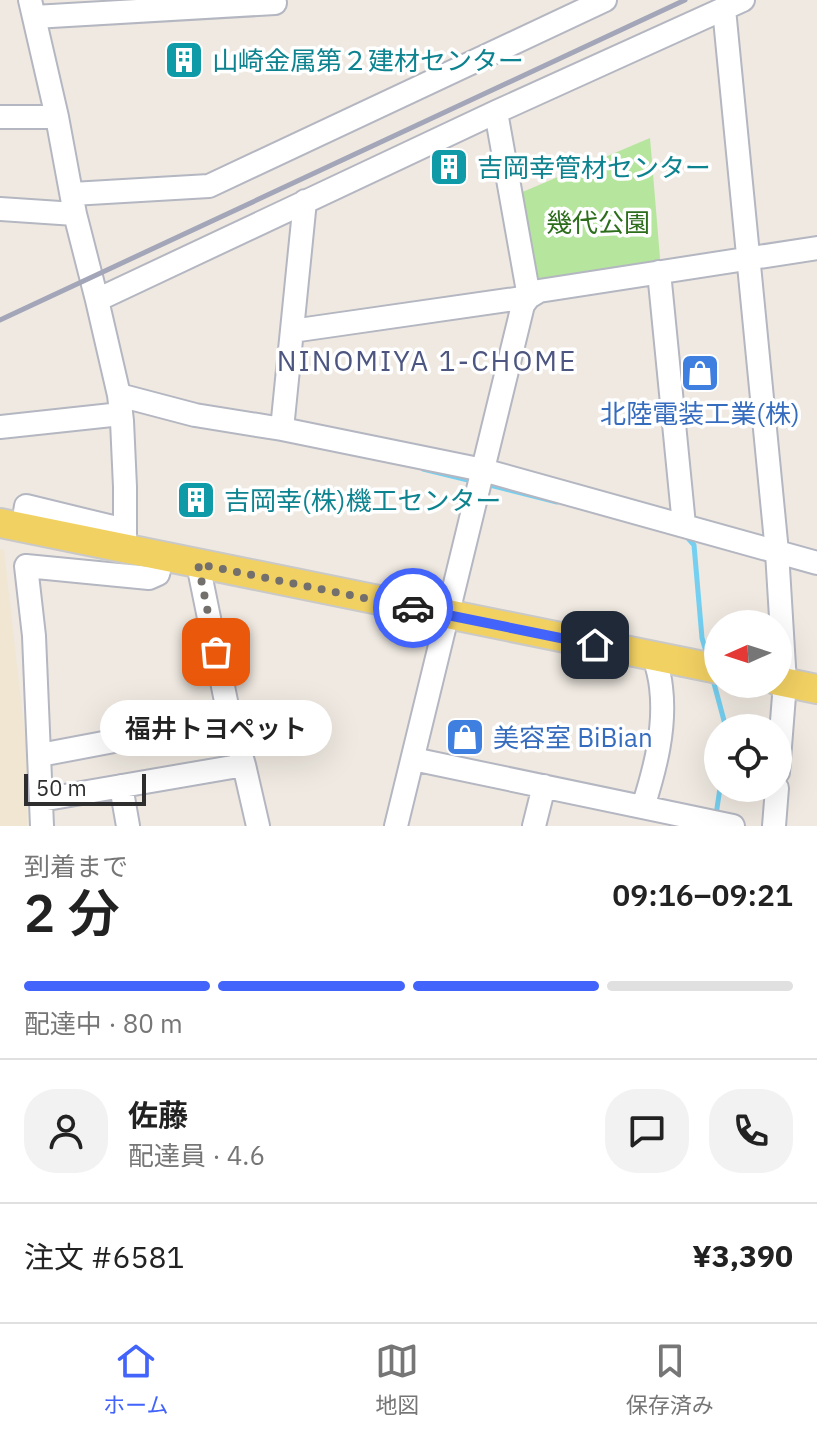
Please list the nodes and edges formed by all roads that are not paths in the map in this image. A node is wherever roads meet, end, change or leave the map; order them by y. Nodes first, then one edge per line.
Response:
1 (598, 1) edge
2 (275, 3) dead end
3 (733, 4) edge
4 (32, 8) edge
5 (496, 112) junction
6 (0, 117) edge
7 (57, 117) junction
8 (305, 201) junction
9 (74, 204) junction
10 (0, 209) edge
11 (817, 248) edge
12 (747, 259) junction
13 (659, 272) junction
14 (529, 297) junction
15 (97, 300) junction
16 (292, 331) junction
17 (120, 405) junction
18 (0, 427) edge
19 (282, 429) junction
20 (483, 470) junction
21 (13, 518) edge
22 (684, 525) junction
23 (26, 539) dead end
24 (125, 539) junction
25 (777, 552) junction
26 (163, 556) junction
27 (817, 563) edge
28 (198, 564) junction
29 (26, 566) junction
30 (779, 610) edge
31 (447, 615) junction
32 (654, 656) junction
33 (704, 666) edge
34 (792, 684) edge
35 (817, 689) edge
36 (230, 719) junction
37 (40, 755) junction
38 (413, 759) junction
39 (244, 765) junction
40 (121, 786) junction
41 (544, 786) junction
42 (41, 800) junction
43 (776, 802) edge
44 (652, 814) edge
45 (42, 826) edge
46 (128, 826) edge
47 (258, 826) edge
48 (396, 826) edge
49 (534, 826) edge
50 (733, 826) edge
51 (774, 826) edge

1 - 9 street
2 - 4 street
3 - 5 street
3 - 12 street
4 - 7 street
5 - 8 street
5 - 14 street
6 - 7 street
7 - 9 street
8 - 15 street
8 - 16 street
9 - 10 street
9 - 15 street
11 - 12 street
12 - 13 street
12 - 25 street
13 - 14 street
13 - 22 street
14 - 16 street
14 - 20 street
15 - 17 street
16 - 19 street
17 - 18 street
17 - 19 street
17 - 24 street
19 - 20 street
20 - 22 street
20 - 31 street
21 - 24 main road
22 - 25 street
23 - 29 street
24 - 26 main road
25 - 27 street
25 - 30 street
26 - 28 main road
26 - 29 street
28 - 31 main road
28 - 36 street
29 - 37 street
31 - 32 main road
31 - 38 street
32 - 33 main road
32 - 44 street
34 - 35 main road
36 - 37 street
36 - 39 street
37 - 42 street
38 - 41 street
38 - 48 street
39 - 40 street
39 - 47 street
40 - 42 street
40 - 46 street
41 - 44 street
41 - 49 street
42 - 45 street
43 - 51 street
44 - 50 street

